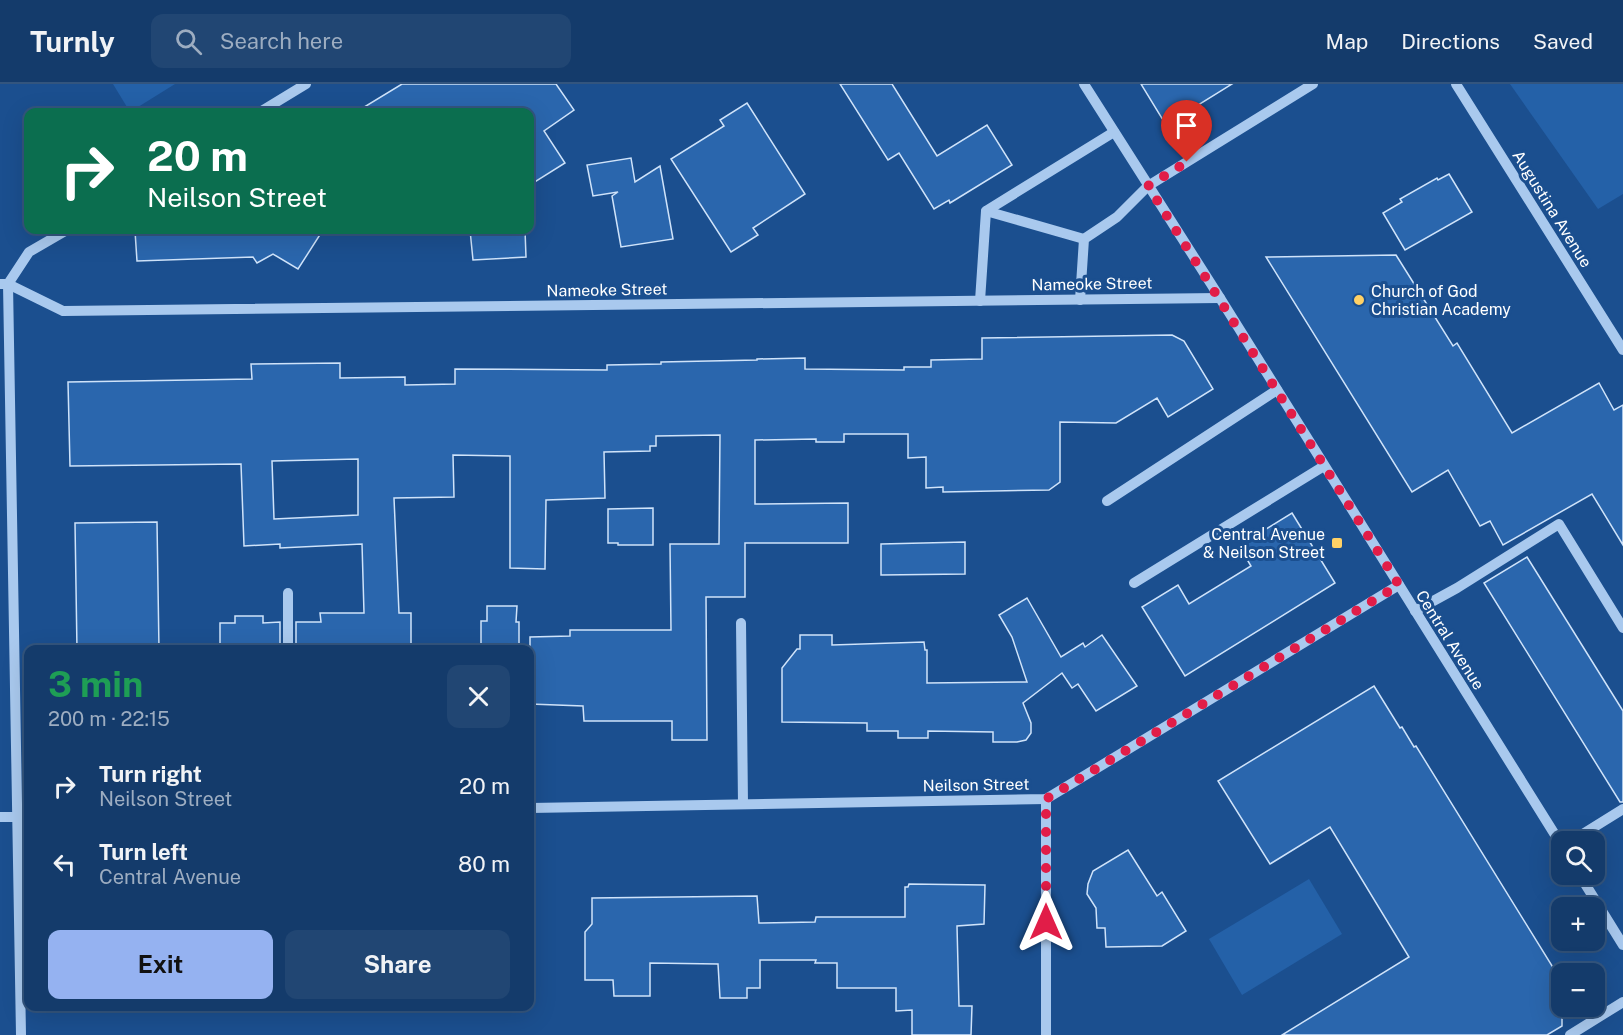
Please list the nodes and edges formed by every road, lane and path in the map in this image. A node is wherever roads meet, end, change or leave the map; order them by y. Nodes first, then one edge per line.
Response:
1 (306, 84) edge
2 (1084, 84) edge
3 (1313, 84) edge
4 (1456, 84) edge
5 (267, 108) edge
6 (1114, 132) junction
7 (1148, 186) junction
8 (986, 211) junction
9 (60, 234) edge
10 (1084, 239) junction
11 (4, 284) edge
12 (1220, 298) junction
13 (1080, 300) junction
14 (980, 301) junction
15 (1623, 350) edge
16 (1277, 390) junction
17 (1324, 466) junction
18 (1107, 501) dead end
19 (1134, 583) dead end
20 (1399, 585) junction
21 (288, 593) dead end
22 (1415, 611) junction
23 (741, 623) dead end
24 (1623, 628) edge
25 (288, 645) edge
26 (1046, 799) junction
27 (743, 804) junction
28 (534, 808) edge
29 (1623, 808) edge
30 (0, 817) edge
31 (16, 817) junction
32 (24, 817) edge
33 (1553, 831) edge
34 (1587, 831) edge
35 (1586, 885) edge
36 (1623, 945) edge
37 (1623, 1002) edge
38 (21, 1035) edge
39 (1046, 1035) edge
40 (1570, 1035) edge

1 - 5 street
2 - 6 street, Central Avenue
3 - 7 street
4 - 15 street, Augustina Avenue
6 - 7 street, Central Avenue
6 - 8 street
7 - 10 street
7 - 12 street, Central Avenue
8 - 10 street
8 - 14 street
9 - 11 street
10 - 13 street
11 - 14 street, Nameoke Street
11 - 31 street
12 - 13 street, Nameoke Street
12 - 16 street, Central Avenue
13 - 14 street, Nameoke Street
16 - 17 street, Central Avenue
16 - 18 street
17 - 19 street
17 - 20 street, Central Avenue
20 - 22 street, Central Avenue
20 - 26 street, Neilson Street
21 - 25 street
22 - 24 street
22 - 33 street, Central Avenue
23 - 27 street
26 - 27 street, Neilson Street
26 - 39 street
27 - 28 street, Neilson Street
29 - 34 street
30 - 31 street
31 - 32 street
31 - 38 street
35 - 36 street
37 - 40 street

